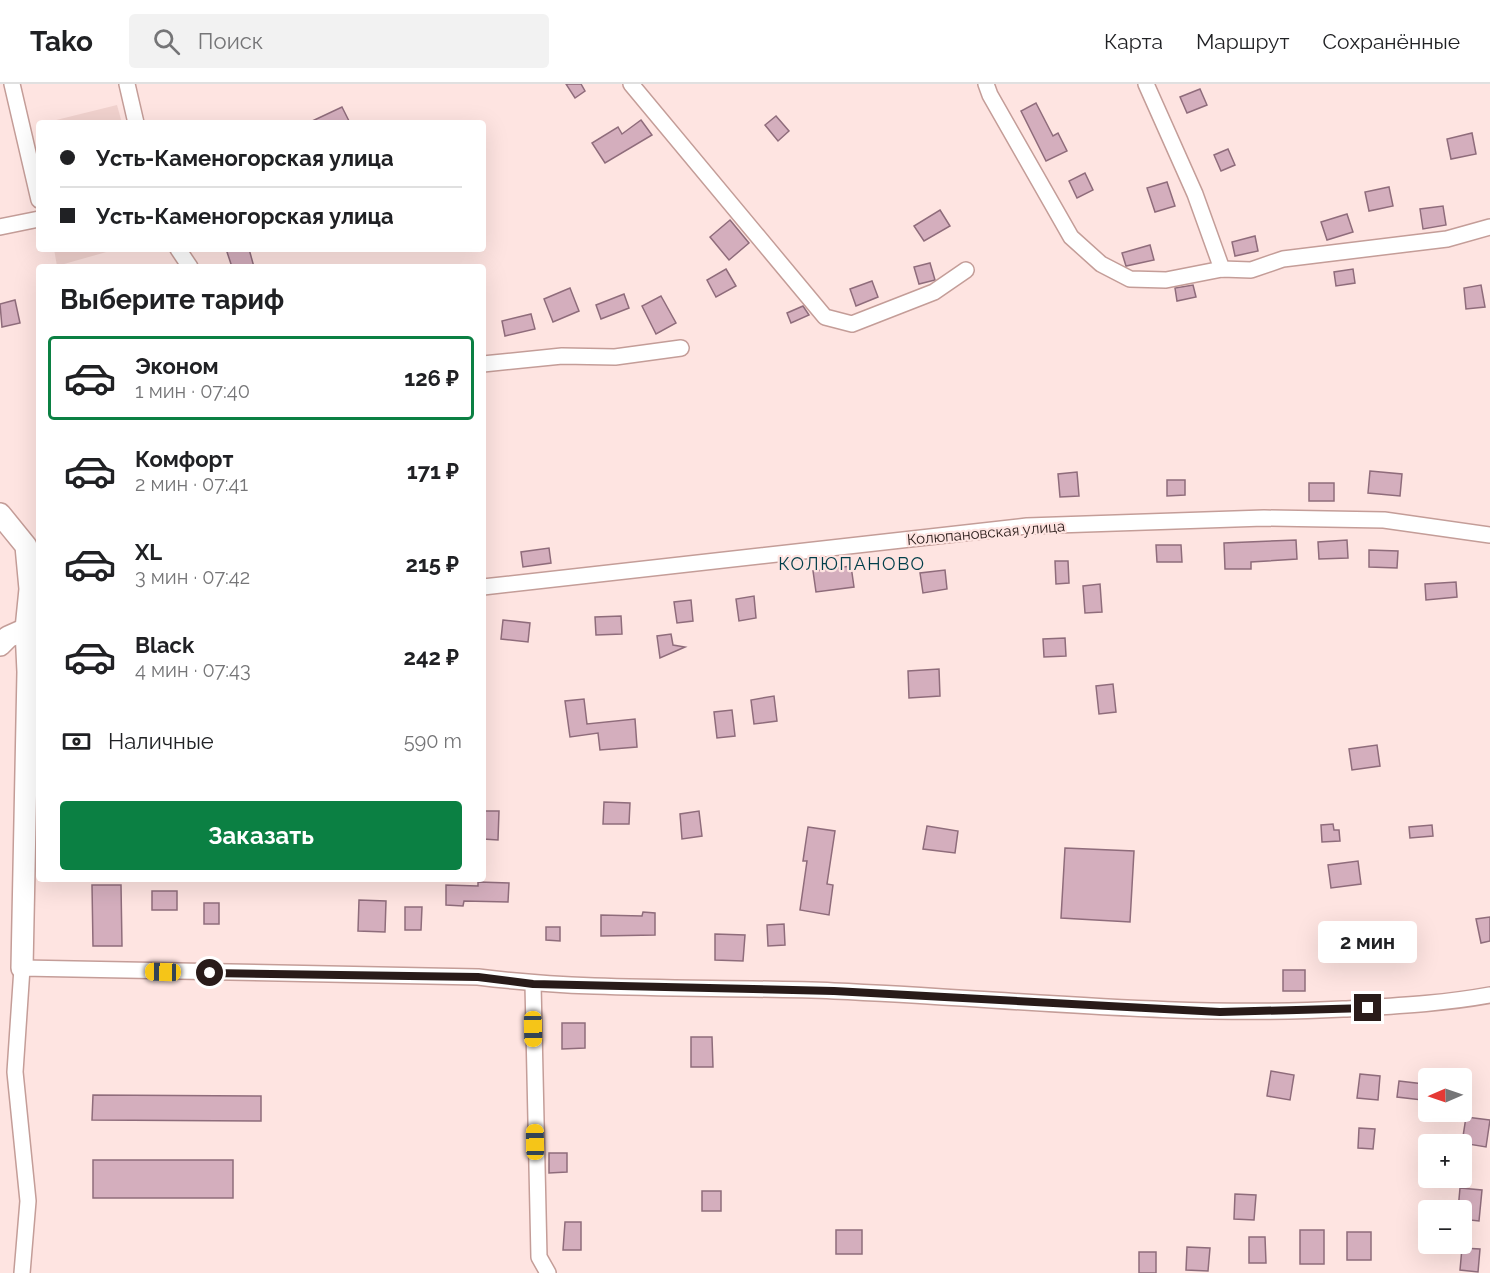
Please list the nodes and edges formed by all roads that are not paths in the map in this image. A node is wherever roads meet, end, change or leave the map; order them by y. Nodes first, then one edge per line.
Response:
1 (12, 84) edge
2 (127, 84) edge
3 (631, 84) edge
4 (986, 84) edge
5 (1146, 84) edge
6 (135, 120) edge
7 (36, 187) edge
8 (36, 220) edge
9 (0, 227) edge
10 (1490, 227) edge
11 (1222, 269) junction
12 (966, 270) dead end
13 (681, 348) dead end
14 (486, 364) edge
15 (0, 514) edge
16 (1490, 535) edge
17 (486, 587) edge
18 (32, 629) edge
19 (0, 645) edge
20 (22, 968) junction
21 (533, 984) junction
22 (1490, 995) edge
23 (22, 1273) edge
24 (548, 1273) edge

1 - 7 street
2 - 6 street
3 - 12 street
4 - 11 street
5 - 11 street
8 - 9 street
10 - 11 street
13 - 14 street
15 - 18 street
16 - 17 street, Колюпановская улица
18 - 19 street
18 - 20 street
20 - 21 street
20 - 23 street
21 - 22 street
21 - 24 street

